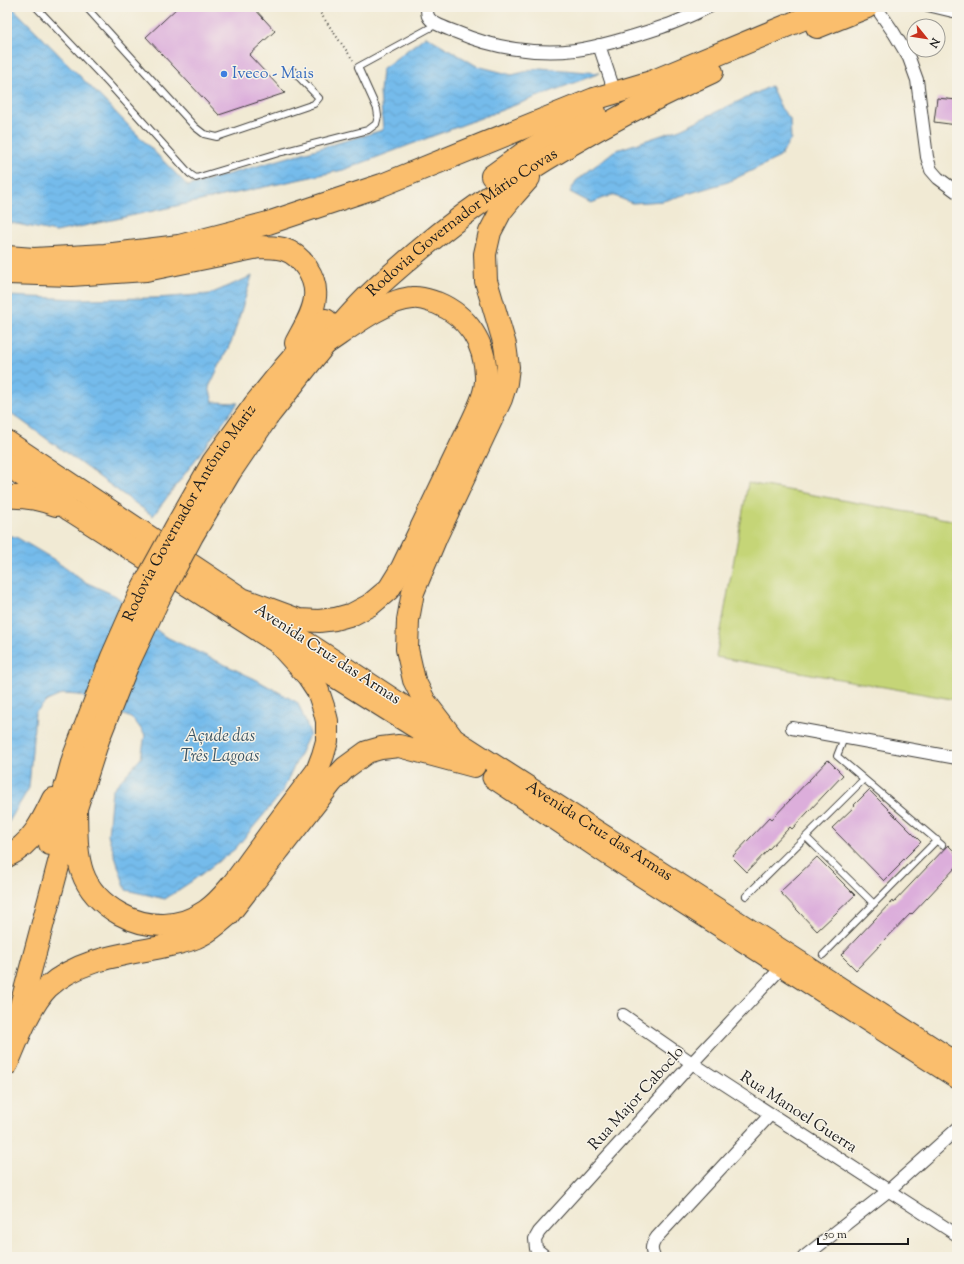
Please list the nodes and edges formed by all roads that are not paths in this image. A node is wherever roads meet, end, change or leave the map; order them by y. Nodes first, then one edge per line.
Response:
1 (36, 7) edge
2 (86, 7) edge
3 (427, 7) edge
4 (710, 7) edge
5 (832, 7) edge
6 (867, 7) edge
7 (876, 7) edge
8 (924, 7) edge
9 (957, 14) edge
10 (437, 24) junction
11 (599, 46) junction
12 (292, 71) dead end
13 (650, 82) junction
14 (615, 93) junction
15 (567, 146) junction
16 (957, 192) edge
17 (7, 257) edge
18 (7, 273) edge
19 (325, 344) junction
20 (284, 368) junction
21 (262, 410) junction
22 (7, 442) edge
23 (7, 464) edge
24 (7, 497) edge
25 (70, 510) junction
26 (242, 599) junction
27 (277, 642) junction
28 (792, 728) dead end
29 (92, 734) junction
30 (451, 736) junction
31 (844, 738) junction
32 (957, 758) edge
33 (73, 759) junction
34 (474, 766) junction
35 (864, 779) junction
36 (76, 809) junction
37 (806, 837) junction
38 (937, 840) junction
39 (942, 845) dead end
40 (7, 856) edge
41 (746, 896) dead end
42 (874, 904) junction
43 (823, 955) dead end
44 (782, 967) junction
45 (7, 1001) edge
46 (623, 1015) dead end
47 (7, 1058) edge
48 (957, 1062) edge
49 (692, 1063) junction
50 (7, 1064) edge
51 (957, 1079) edge
52 (770, 1114) junction
53 (957, 1129) edge
54 (888, 1191) junction
55 (957, 1235) edge
56 (546, 1257) edge
57 (654, 1257) edge
58 (804, 1257) edge

1 - 10 lane
2 - 12 lane
3 - 10 street
4 - 11 street
5 - 13 highway
6 - 15 highway, Rodovia Governador Mário Covas
7 - 16 street
8 - 9 lane
10 - 11 street
11 - 14 street
13 - 14 highway
13 - 20 highway, Rodovia Governador Antônio Mariz
14 - 17 highway
15 - 19 highway, Rodovia Governador Mário Covas
15 - 30 highway
18 - 20 highway
19 - 21 highway, Rodovia Governador Mário Covas
19 - 26 highway
20 - 21 highway, Rodovia Governador Antônio Mariz
21 - 29 highway, Rodovia Governador Mário Covas, bridge
22 - 26 highway
23 - 25 highway
24 - 25 highway
25 - 27 highway
26 - 30 main road, Avenida Cruz das Armas
27 - 34 main road, Avenida Cruz das Armas
27 - 36 highway
28 - 31 street
29 - 33 highway
29 - 36 highway, Rodovia Governador Mário Covas
30 - 48 main road, Avenida Cruz das Armas
31 - 32 street
31 - 35 lane
33 - 40 highway
33 - 45 highway
34 - 44 main road, Avenida Cruz das Armas
34 - 50 highway
35 - 37 lane
35 - 38 lane
36 - 47 highway
37 - 41 lane
37 - 42 lane
38 - 39 lane
38 - 42 lane
42 - 43 lane
44 - 49 street, Rua Major Caboclo
44 - 51 main road, Avenida Cruz das Armas
46 - 49 street, Rua Manoel Guerra
49 - 52 street, Rua Manoel Guerra
49 - 56 street, Rua Major Caboclo
52 - 54 street, Rua Manoel Guerra
52 - 57 street
53 - 54 street
54 - 55 street, Rua Manoel Guerra
54 - 58 street

